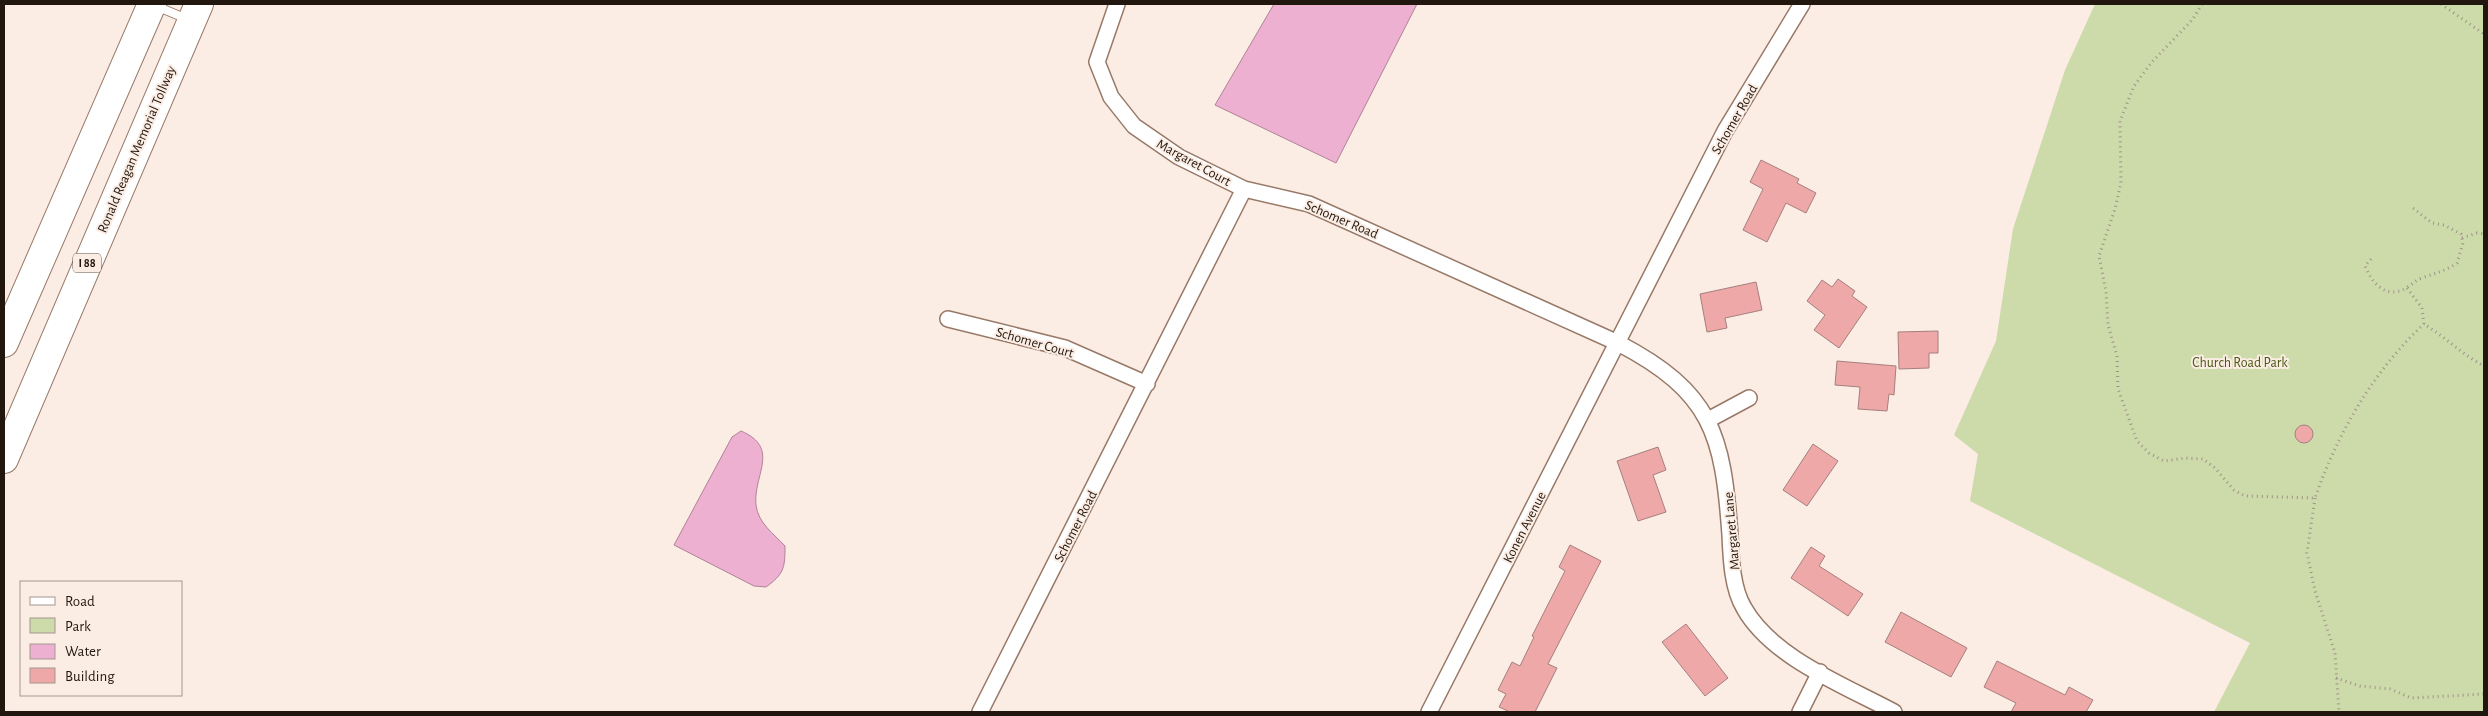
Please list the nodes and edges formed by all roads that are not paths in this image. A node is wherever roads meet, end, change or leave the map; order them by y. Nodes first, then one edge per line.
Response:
1 (152, 4) edge
2 (1117, 4) edge
3 (1802, 4) edge
4 (196, 12) edge
5 (1244, 189) junction
6 (948, 319) dead end
7 (4, 343) edge
8 (1618, 343) junction
9 (1147, 384) junction
10 (1750, 398) dead end
11 (1708, 420) junction
12 (4, 459) edge
13 (1820, 672) junction
14 (980, 712) edge
15 (1430, 712) edge
16 (1800, 712) edge
17 (1894, 712) edge

1 - 4 lane
1 - 7 highway
2 - 5 street, Margaret Court
3 - 8 street, Schomer Road
4 - 12 highway, Ronald Reagan Memorial Tollway / I 88
5 - 8 street, Schomer Road
5 - 9 street, Schomer Road
6 - 9 street, Schomer Court
8 - 11 street, Margaret Lane
8 - 15 street, Konen Avenue
9 - 14 street, Schomer Road
10 - 11 street
11 - 13 street, Margaret Lane
13 - 16 street
13 - 17 street, Margaret Lane

